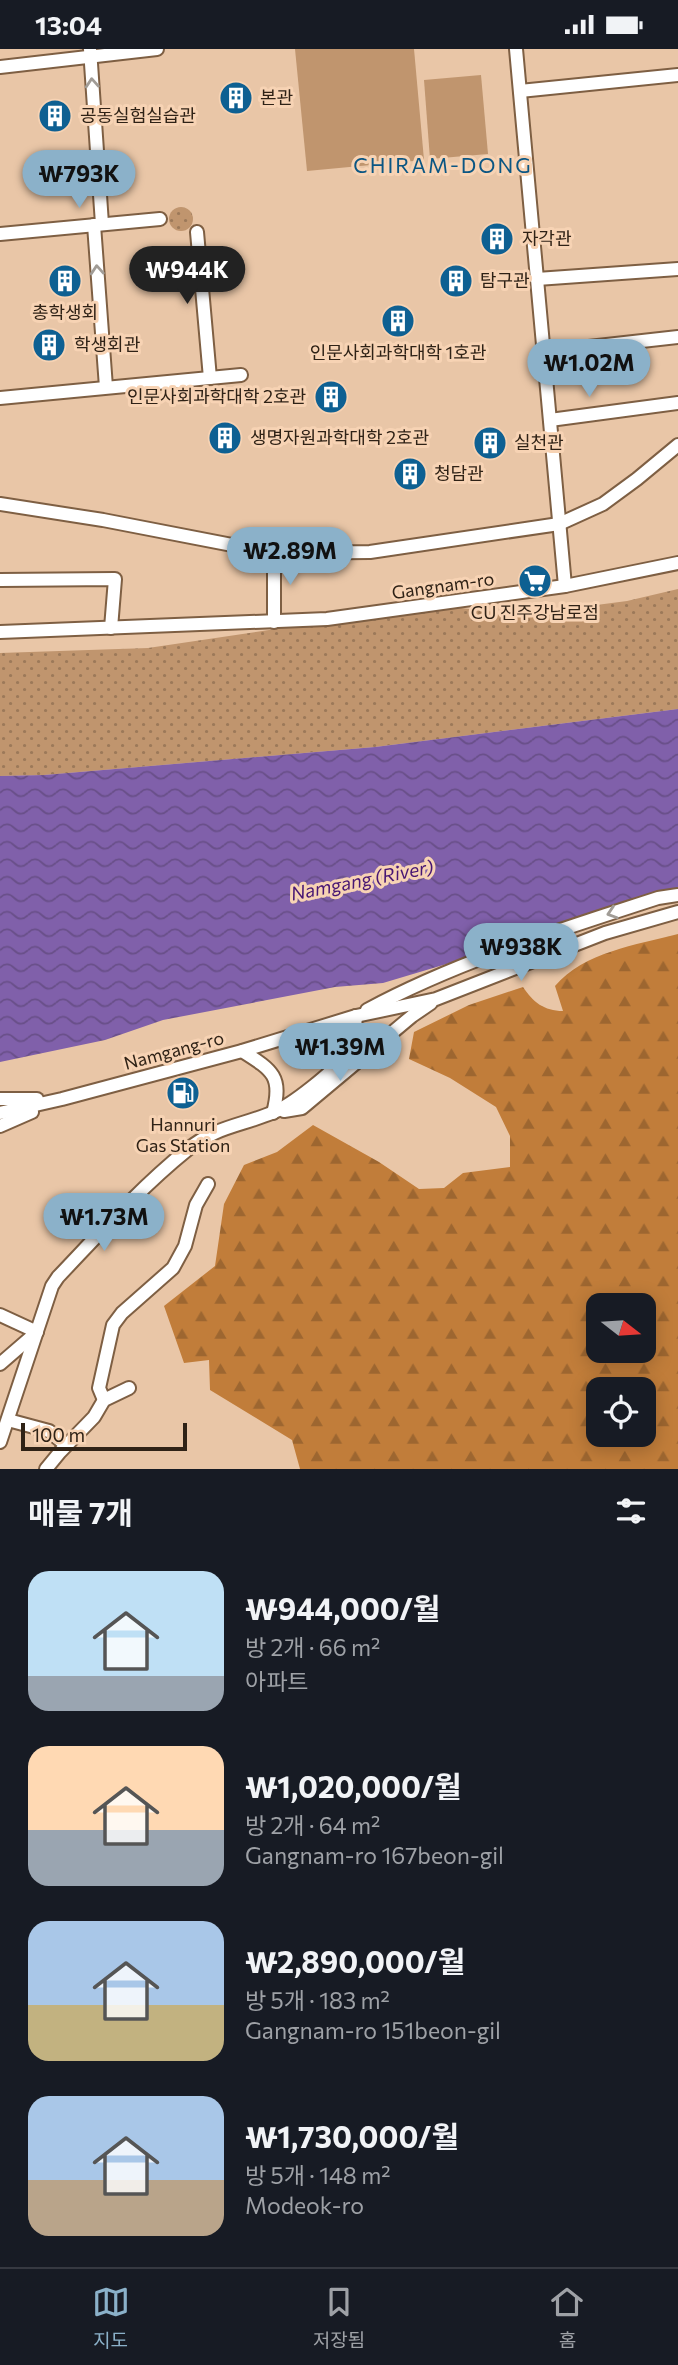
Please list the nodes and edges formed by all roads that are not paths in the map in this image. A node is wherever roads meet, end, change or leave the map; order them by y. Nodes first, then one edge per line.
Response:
1 (157, 49) edge
2 (516, 49) edge
3 (90, 52) edge
4 (0, 67) edge
5 (678, 75) edge
6 (520, 91) junction
7 (160, 219) dead end
8 (98, 225) junction
9 (197, 232) dead end
10 (0, 234) edge
11 (678, 269) edge
12 (537, 279) junction
13 (678, 337) edge
14 (544, 352) junction
15 (240, 375) dead end
16 (211, 378) junction
17 (107, 387) junction
18 (0, 398) edge
19 (678, 404) edge
20 (550, 420) junction
21 (678, 445) edge
22 (0, 504) edge
23 (559, 524) junction
24 (274, 553) junction
25 (678, 563) edge
26 (0, 580) edge
27 (565, 586) junction
28 (274, 622) junction
29 (111, 628) junction
30 (0, 632) edge
31 (678, 895) edge
32 (678, 912) edge
33 (436, 999) junction
34 (356, 1016) junction
35 (242, 1051) junction
36 (0, 1099) edge
37 (62, 1099) junction
38 (0, 1113) edge
39 (273, 1113) junction
40 (0, 1125) edge
41 (208, 1184) dead end
42 (0, 1315) edge
43 (37, 1332) junction
44 (0, 1364) edge
45 (130, 1388) dead end
46 (104, 1400) junction
47 (8, 1420) junction
48 (0, 1442) edge
49 (66, 1445) junction
50 (46, 1469) edge

1 - 3 street
2 - 6 street
3 - 4 street
8 -> 3 street
5 - 6 street
6 - 12 street
7 - 8 street
8 - 10 street
17 -> 8 street
9 - 16 street
11 - 12 street
12 - 14 street
13 - 14 street
14 - 20 street
15 - 16 street
16 - 17 street
17 - 18 street
19 - 20 street
20 - 23 street
21 - 23 street
22 - 24 street
23 - 24 street
23 - 27 street
24 - 28 street
25 - 27 street, Gangnam-ro
26 - 29 street
27 - 28 street, Gangnam-ro
28 - 29 street, Gangnam-ro
29 - 30 street, Gangnam-ro
31 -> 34 street, Namgang-ro
32 - 33 street, Namgang-ro
33 - 34 street, Namgang-ro
33 - 39 street
34 - 35 street, Namgang-ro
34 - 39 street
35 - 37 street, Namgang-ro
35 - 39 street
36 - 37 street
37 - 38 street, Namgang-ro
37 - 40 street
39 - 43 street
41 - 46 street
42 - 43 street
43 - 44 street
43 - 47 street
45 - 46 street
46 - 49 street
47 - 48 street
47 - 49 street
49 - 50 street

